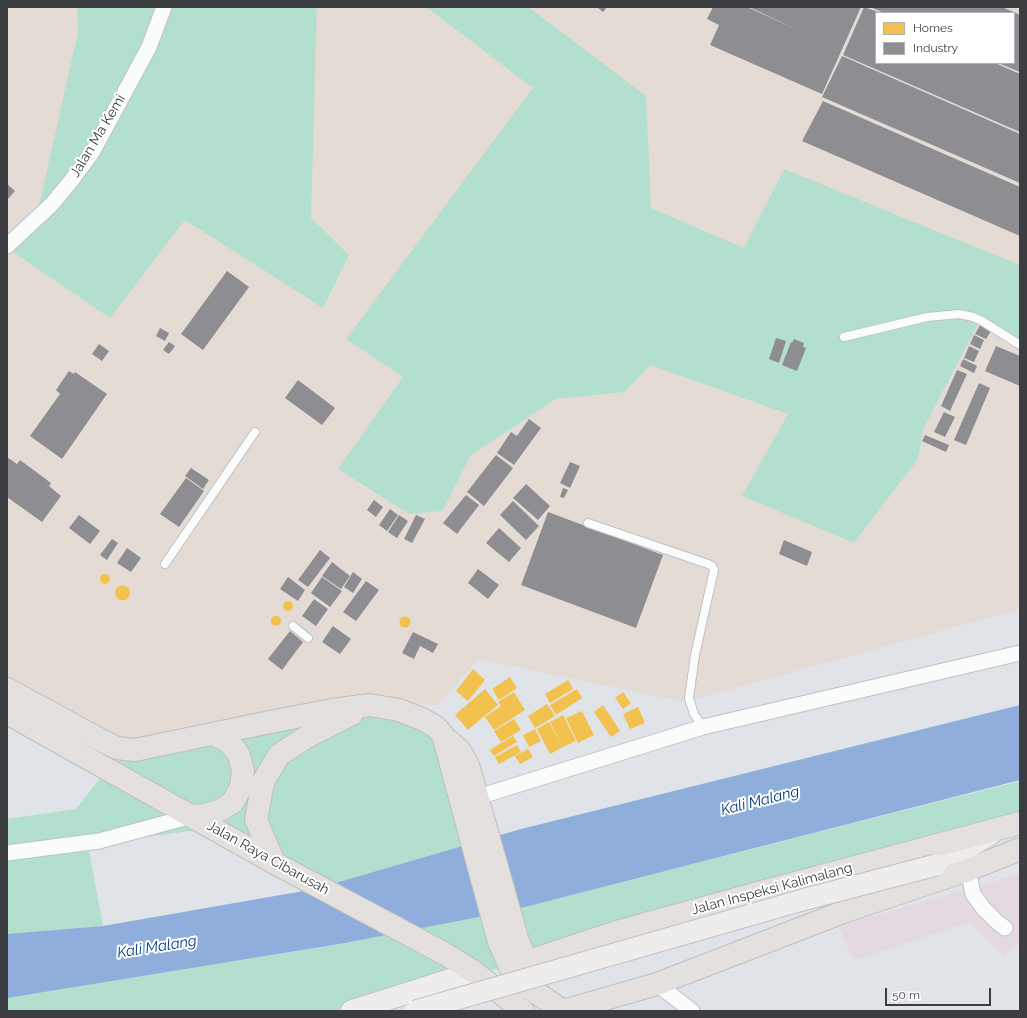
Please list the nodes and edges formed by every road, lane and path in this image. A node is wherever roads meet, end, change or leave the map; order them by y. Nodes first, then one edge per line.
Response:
1 (164, 7) edge
2 (7, 246) edge
3 (844, 337) dead end
4 (1020, 345) edge
5 (255, 432) dead end
6 (588, 523) dead end
7 (165, 564) dead end
8 (293, 626) dead end
9 (308, 638) dead end
10 (1020, 652) edge
11 (7, 689) edge
12 (370, 705) junction
13 (7, 713) edge
14 (703, 727) junction
15 (214, 734) junction
16 (443, 735) junction
17 (478, 798) junction
18 (192, 816) junction
19 (1020, 823) edge
20 (477, 828) junction
21 (999, 829) junction
22 (1020, 848) edge
23 (7, 853) edge
24 (999, 857) junction
25 (274, 862) junction
26 (940, 864) junction
27 (968, 870) junction
28 (1005, 928) dead end
29 (508, 940) junction
30 (526, 962) junction
31 (474, 972) junction
32 (657, 984) junction
33 (558, 1008) edge
34 (351, 1011) edge
35 (415, 1011) edge
36 (523, 1011) edge
37 (692, 1011) edge

1 - 2 street, Jalan Ma Kemi
3 - 4 lane
5 - 7 lane
6 - 14 lane
8 - 9 lane
10 - 14 street
11 - 15 main road
12 - 15 main road
12 - 16 main road
12 - 25 main road
13 - 18 main road, Jalan Raya Cibarusah
14 - 17 street
15 - 18 main road
16 - 17 main road
16 - 20 main road
17 - 20 main road
18 - 23 street
18 - 25 main road, Jalan Raya Cibarusah
19 - 21 main road, Jalan Inspeksi Kalimalang
20 - 29 main road
21 - 26 main road
21 - 30 main road, Jalan Inspeksi Kalimalang
22 - 24 main road
24 - 26 main road
24 - 27 main road
25 - 31 main road, Jalan Raya Cibarusah
26 - 35 main road, bridge
27 - 28 street
27 - 32 main road
29 - 30 main road
29 - 33 main road
30 - 33 main road
31 - 34 main road
31 - 36 main road, Jalan Raya Cibarusah
32 - 33 main road
32 - 37 street

